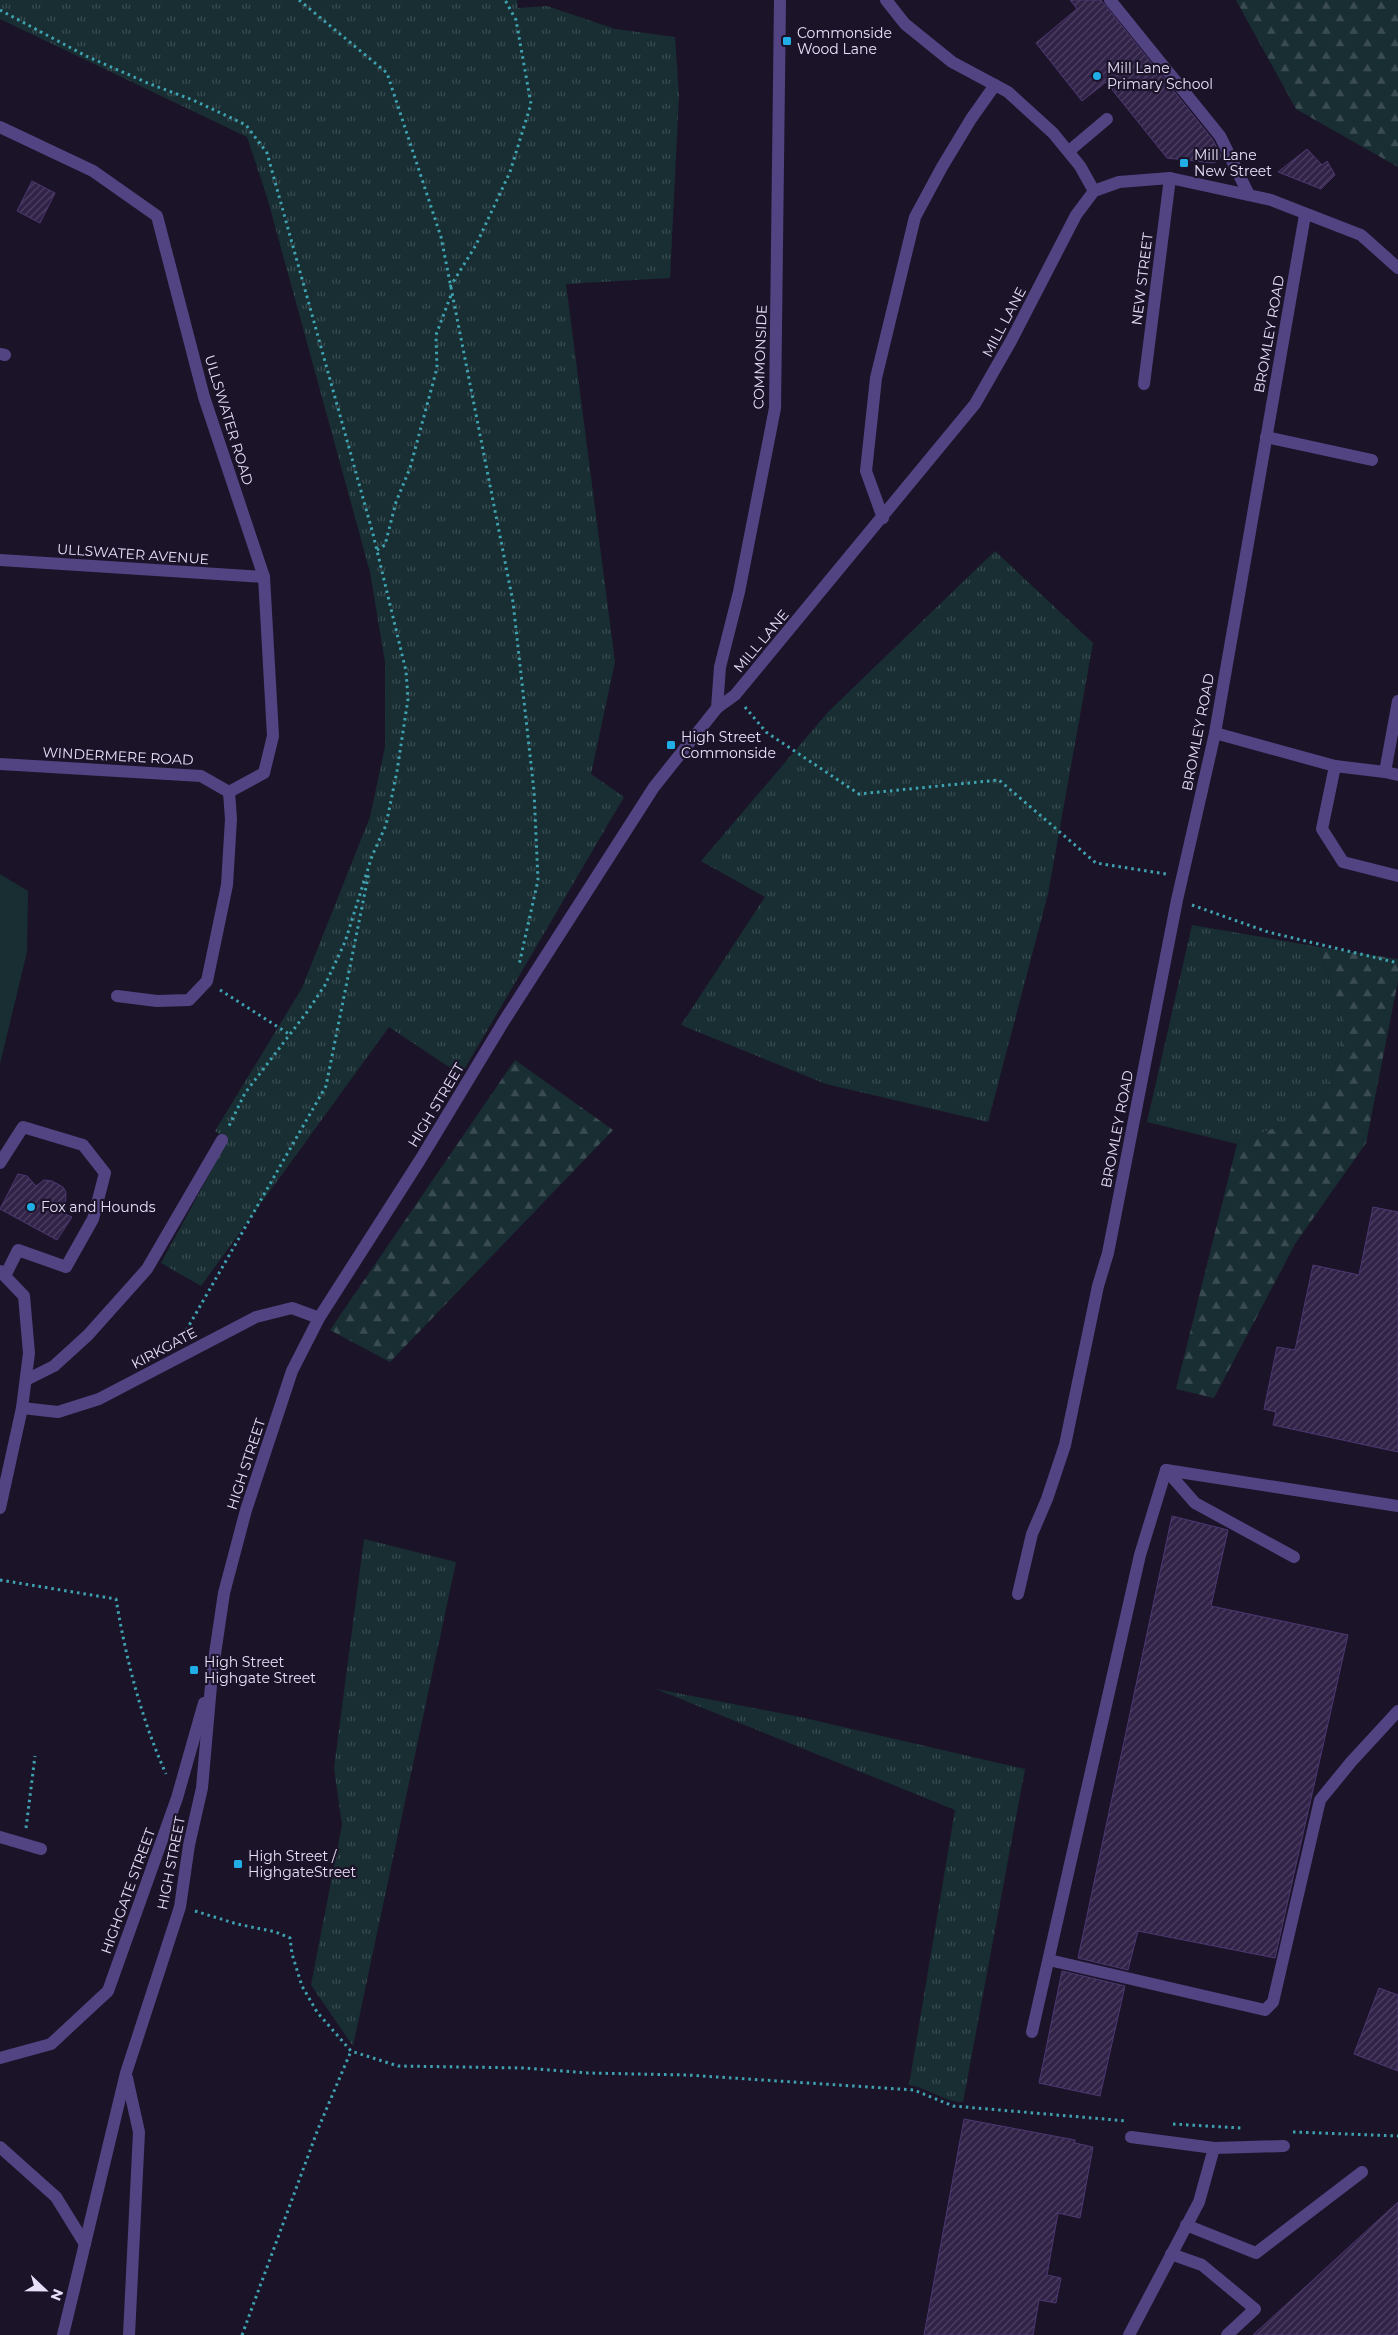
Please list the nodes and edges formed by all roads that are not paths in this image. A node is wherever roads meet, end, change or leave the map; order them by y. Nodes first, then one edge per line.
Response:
1 (780, 0) edge
2 (886, 0) edge
3 (1110, 0) edge
4 (995, 86) junction
5 (1107, 119) dead end
6 (0, 127) edge
7 (1069, 151) junction
8 (1170, 178) junction
9 (1094, 191) junction
10 (1249, 195) junction
11 (1305, 214) junction
12 (1398, 268) edge
13 (1144, 384) dead end
14 (1266, 437) junction
15 (1372, 460) dead end
16 (883, 518) junction
17 (0, 560) edge
18 (264, 577) junction
19 (1398, 700) edge
20 (717, 708) junction
21 (1215, 733) junction
22 (0, 764) edge
23 (1335, 766) junction
24 (1384, 772) junction
25 (1398, 775) edge
26 (229, 792) junction
27 (1398, 876) edge
28 (117, 996) dead end
29 (222, 1140) road end
30 (0, 1163) edge
31 (3, 1274) edge
32 (318, 1318) junction
33 (26, 1380) junction
34 (22, 1408) junction
35 (1166, 1470) junction
36 (1398, 1506) edge
37 (0, 1508) edge
38 (1294, 1557) dead end
39 (1018, 1594) dead end
40 (212, 1674) junction
41 (1398, 1711) edge
42 (0, 1837) edge
43 (41, 1849) dead end
44 (1048, 1960) junction
45 (1032, 2032) dead end
46 (0, 2058) edge
47 (126, 2073) junction
48 (1131, 2137) dead end
49 (1284, 2146) dead end
50 (0, 2147) edge
51 (1214, 2148) junction
52 (1362, 2172) dead end
53 (1186, 2225) junction
54 (86, 2244) junction
55 (1171, 2254) junction
56 (64, 2335) edge
57 (129, 2335) edge
58 (1129, 2335) edge
59 (1227, 2335) edge

1 - 20 street, COMMONSIDE
2 - 4 street
3 - 10 street
4 - 7 street
4 - 16 street
5 - 7 street
6 - 18 street, ULLSWATER ROAD
7 - 9 street
8 - 9 street
8 - 10 street
8 - 13 street, NEW STREET
9 - 16 street, MILL LANE
10 - 11 street
11 - 12 street
11 - 14 street, BROMLEY ROAD
14 - 15 street
14 - 21 street, BROMLEY ROAD
16 - 20 street, MILL LANE
17 - 18 street, ULLSWATER AVENUE
18 - 26 street, ULLSWATER ROAD
19 - 24 street
20 - 32 street, HIGH STREET
21 - 23 street
21 - 39 street, BROMLEY ROAD
22 - 26 street, WINDERMERE ROAD
23 - 24 street
23 - 27 street
24 - 25 street
26 - 28 street
29 - 33 street
30 - 31 street
31 - 33 street
32 - 34 street, KIRKGATE
32 - 40 street, HIGH STREET
33 - 34 street
34 - 37 street
35 - 36 street
35 - 38 street
35 - 44 street
40 - 46 street, HIGHGATE STREET
40 - 47 street, HIGH STREET
41 - 44 street
42 - 43 street
44 - 45 street
47 - 54 street, HIGH STREET
47 - 57 street
48 - 51 street
49 - 51 street
50 - 54 street
51 - 53 street
52 - 53 street
53 - 55 street
54 - 56 street, HIGH STREET
55 - 58 street
55 - 59 street

